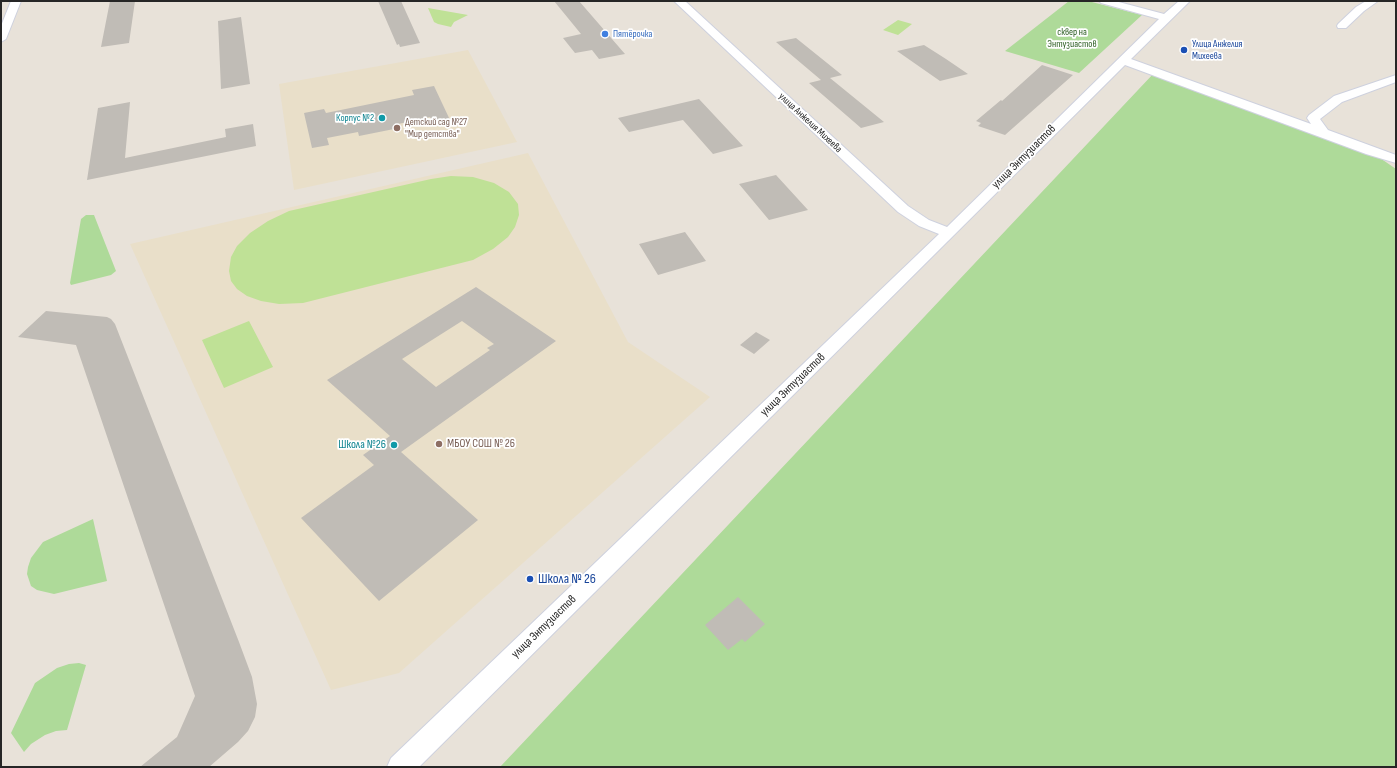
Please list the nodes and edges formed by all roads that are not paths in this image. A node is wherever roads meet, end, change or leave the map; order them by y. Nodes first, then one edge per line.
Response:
1 (16, 1) edge
2 (680, 1) edge
3 (1104, 1) edge
4 (1185, 1) edge
5 (1373, 1) edge
6 (1166, 18) junction
7 (1342, 26) dead end
8 (1, 39) edge
9 (1123, 60) junction
10 (1396, 78) edge
11 (1322, 133) junction
12 (1396, 159) edge
13 (948, 233) junction
14 (400, 767) edge

1 - 8 street
2 - 13 street, улица Анжелия Михеева
3 - 6 street
4 - 6 street, улица Энтузиастов
5 - 7 street
6 - 9 street, улица Энтузиастов
9 - 11 street
9 - 13 street, улица Энтузиастов
10 - 11 street
11 - 12 street
13 - 14 street, улица Энтузиастов

